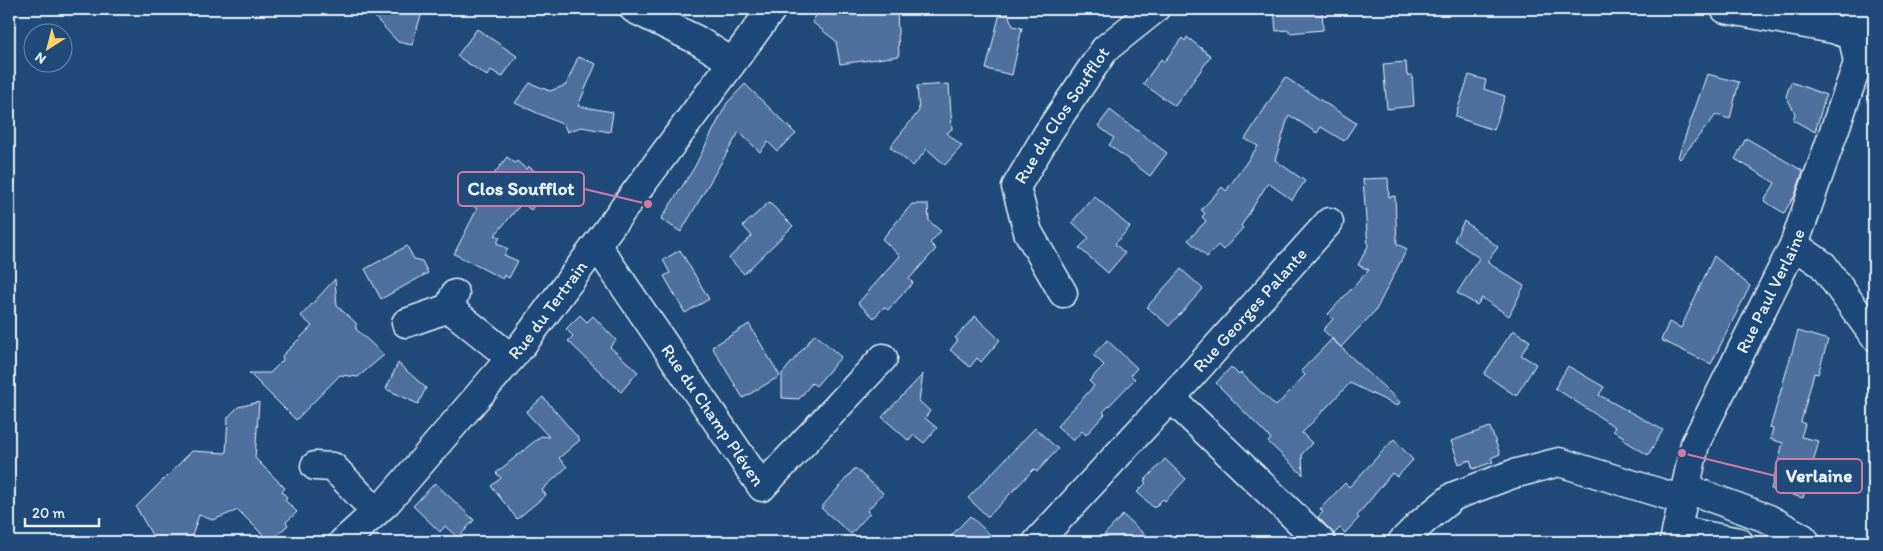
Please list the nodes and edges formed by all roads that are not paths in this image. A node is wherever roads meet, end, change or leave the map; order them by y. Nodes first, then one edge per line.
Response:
1 (634, 9) edge
2 (772, 9) edge
3 (1155, 9) edge
4 (1725, 9) edge
5 (1856, 9) edge
6 (1863, 40) edge
7 (732, 62) junction
8 (1329, 222) dead end
9 (1794, 245) junction
10 (597, 246) junction
11 (1063, 293) dead end
12 (406, 323) dead end
13 (1874, 336) edge
14 (511, 358) junction
15 (883, 358) dead end
16 (1171, 398) junction
17 (326, 461) dead end
18 (1684, 494) junction
19 (376, 512) junction
20 (1675, 536) edge
21 (343, 542) edge
22 (1037, 542) edge
23 (1321, 542) edge
24 (1402, 542) edge
25 (1739, 542) edge
26 (1806, 542) edge

1 - 7 street
2 - 7 street, Rue du Tertrain
3 - 11 street, Rue du Clos Soufflot
4 - 6 street
5 - 6 street, Rue Paul Verlaine
6 - 9 street, Rue Paul Verlaine
7 - 10 street, Rue du Tertrain
8 - 16 street, Rue Georges Palante
9 - 13 street
9 - 18 street, Rue Paul Verlaine
10 - 14 street, Rue du Tertrain
10 - 15 street, Rue du Champ Pléven
12 - 14 street
14 - 19 street, Rue du Tertrain
16 - 22 street, Rue Georges Palante
16 - 23 street
17 - 19 street
18 - 20 street, Rue Paul Verlaine
18 - 24 street
18 - 26 street
19 - 21 street, Rue du Tertrain
20 - 25 street

